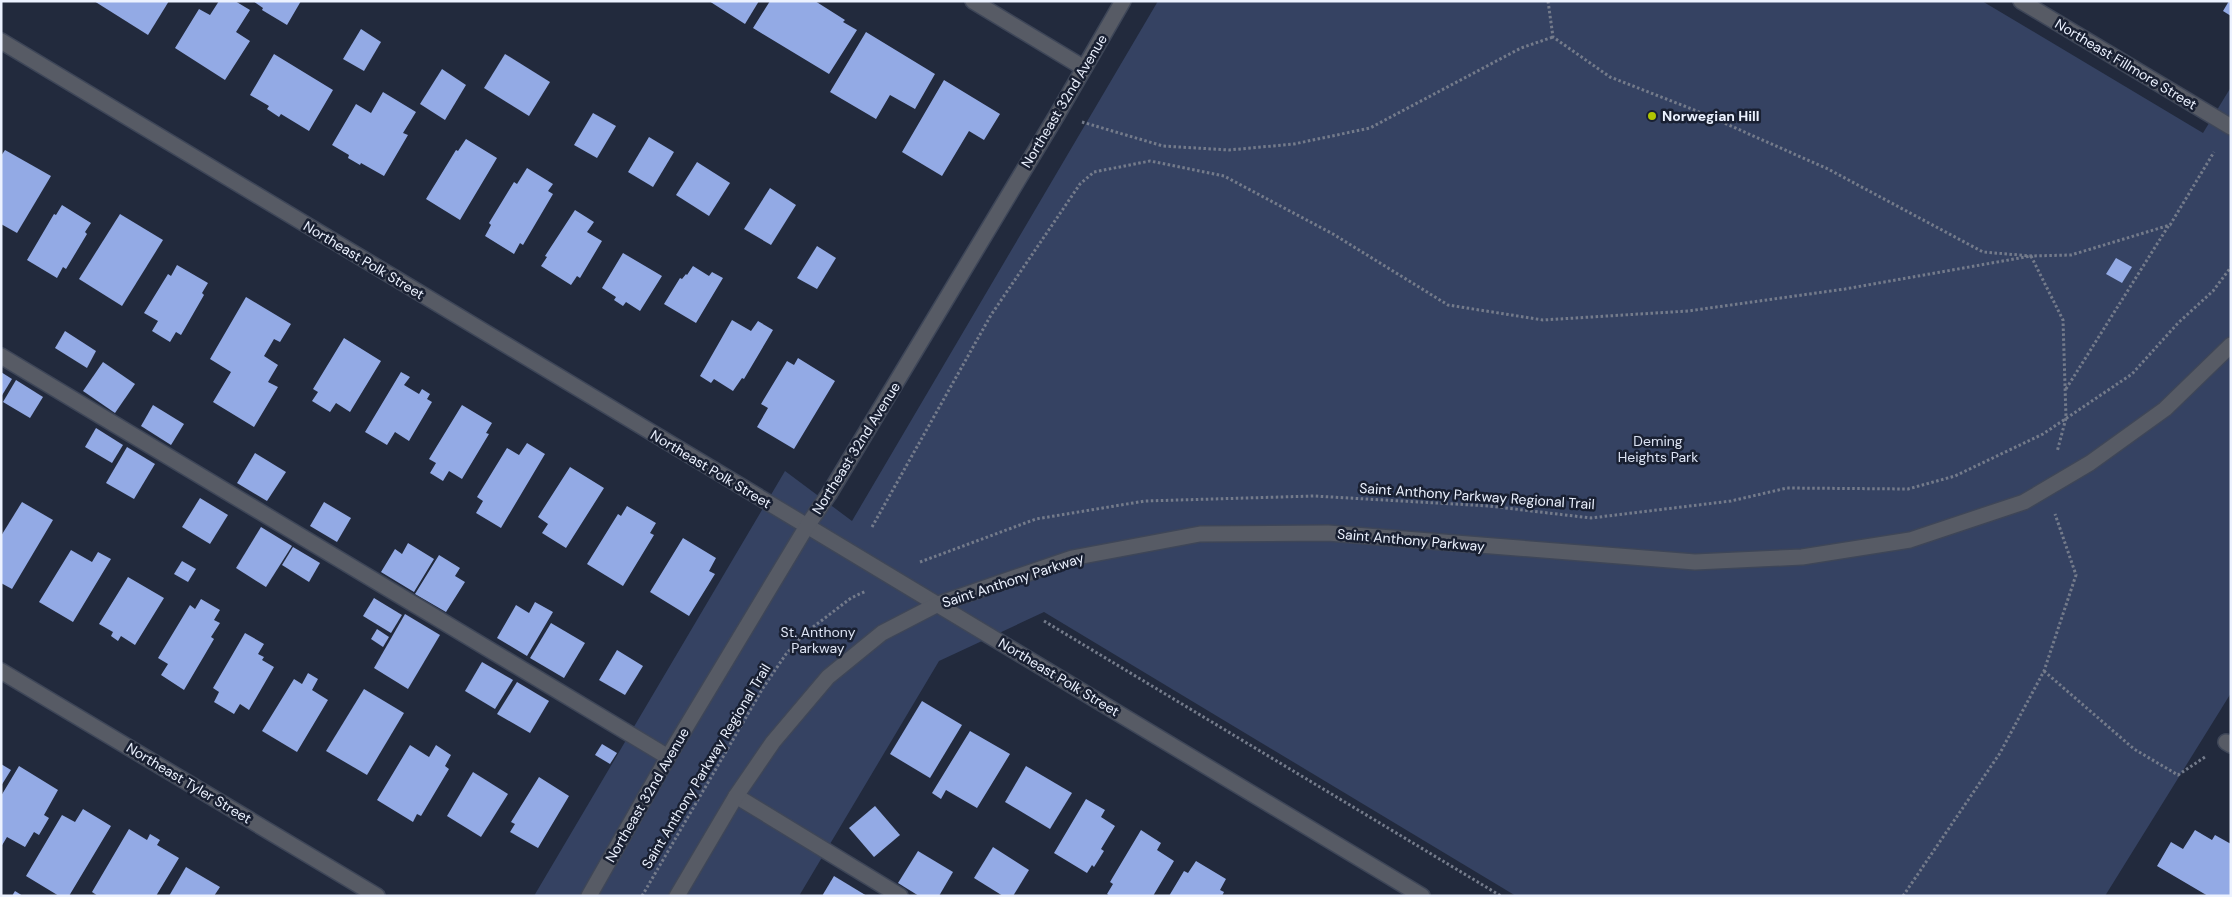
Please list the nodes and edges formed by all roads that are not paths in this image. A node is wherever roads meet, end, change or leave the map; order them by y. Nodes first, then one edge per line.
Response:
1 (973, 1) edge
2 (1123, 1) edge
3 (2021, 1) edge
4 (1, 41) edge
5 (1084, 68) junction
6 (2231, 127) edge
7 (2231, 345) edge
8 (1, 356) edge
9 (807, 526) junction
10 (938, 604) junction
11 (1, 671) edge
12 (668, 757) junction
13 (736, 796) junction
14 (377, 896) edge
15 (589, 896) edge
16 (677, 896) edge
17 (900, 896) edge
18 (1422, 896) edge

1 - 5 street
2 - 5 street, Northeast 32nd Avenue
3 - 6 street, Northeast Fillmore Street
4 - 9 street, Northeast Polk Street
5 - 9 street, Northeast 32nd Avenue
7 - 10 street, Saint Anthony Parkway
8 - 12 street
9 - 10 street, Northeast Polk Street
9 - 12 street, Northeast 32nd Avenue
10 - 13 street, Saint Anthony Parkway
10 - 18 street, Northeast Polk Street
11 - 14 street, Northeast Tyler Street
12 - 15 street, Northeast 32nd Avenue
13 - 16 street, Saint Anthony Parkway
13 - 17 street

